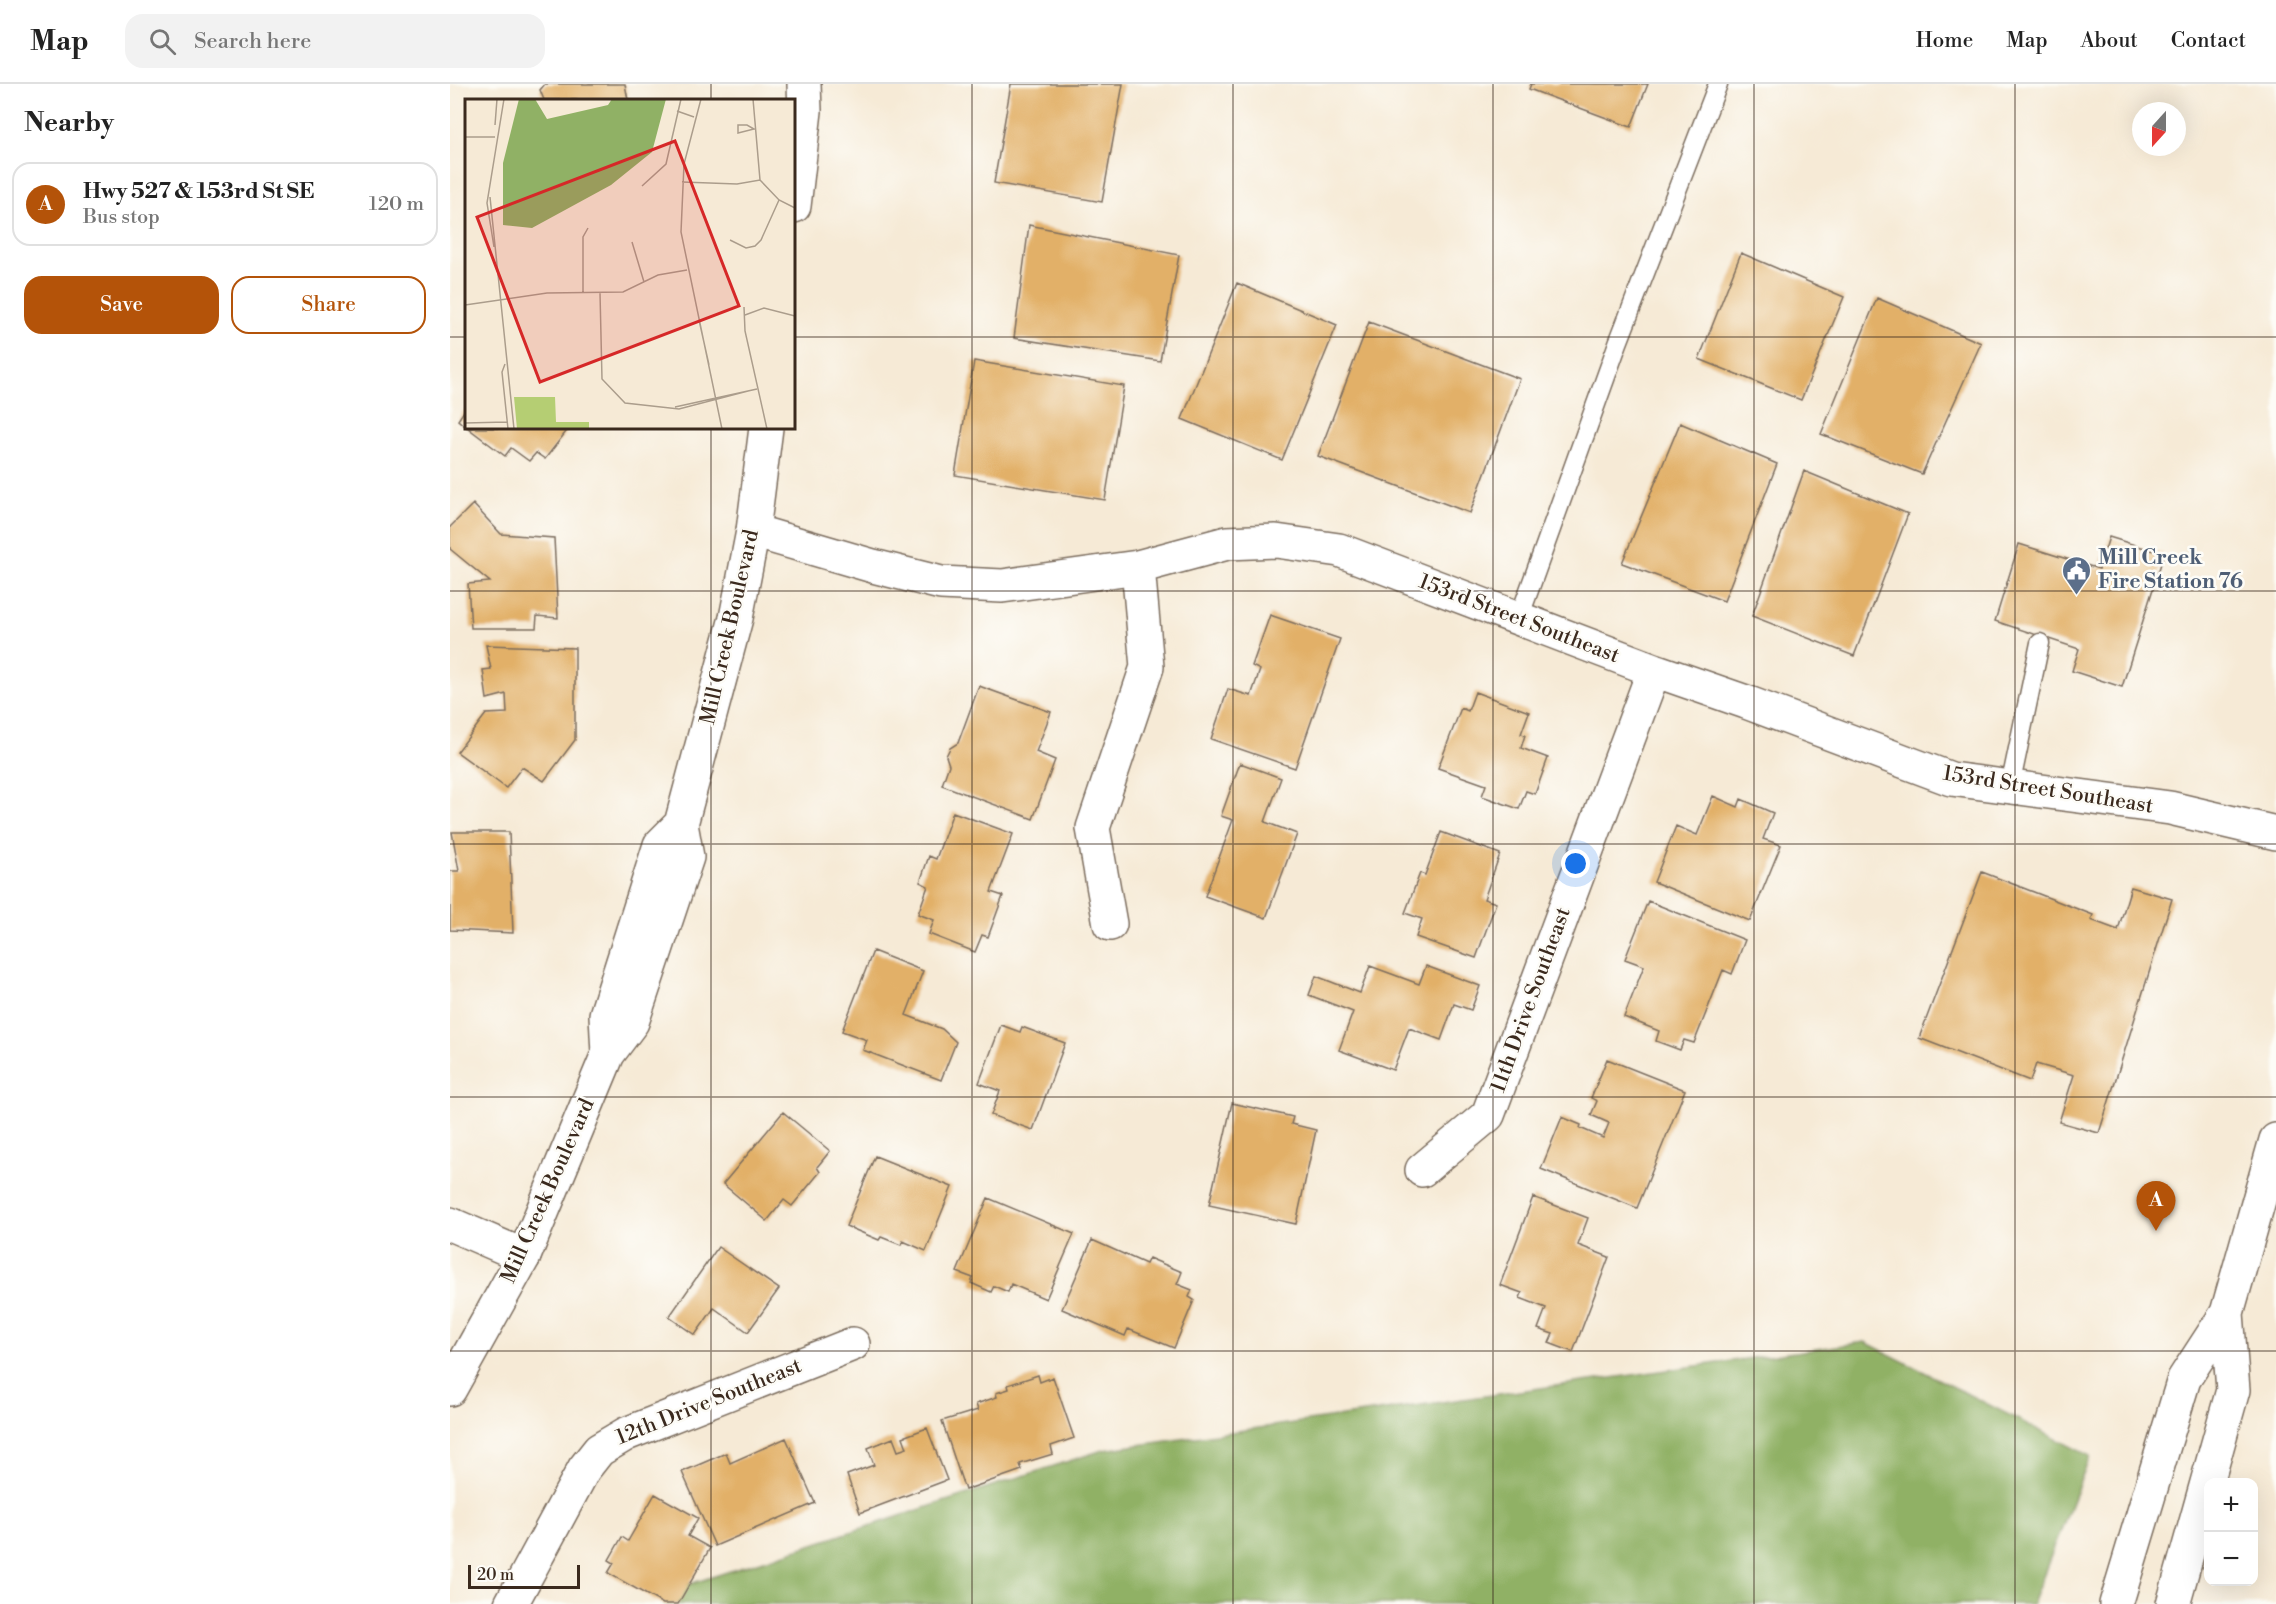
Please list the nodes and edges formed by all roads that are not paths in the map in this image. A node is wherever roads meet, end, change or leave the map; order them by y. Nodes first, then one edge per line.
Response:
1 (1718, 84) edge
2 (809, 93) edge
3 (795, 198) edge
4 (766, 429) edge
5 (753, 531) junction
6 (1138, 567) junction
7 (1519, 618) junction
8 (2040, 643) dead end
9 (1654, 670) junction
10 (2010, 787) junction
11 (2276, 833) edge
12 (1110, 924) dead end
13 (2276, 1140) edge
14 (1422, 1170) dead end
15 (450, 1224) edge
16 (524, 1256) junction
17 (2227, 1313) junction
18 (853, 1344) dead end
19 (450, 1389) edge
20 (511, 1604) edge
21 (2116, 1604) edge
22 (2173, 1604) edge

1 - 7 lane
2 - 3 street
4 - 5 street, Mill Creek Boulevard
5 - 6 street, 153rd Street Southeast
5 - 16 street, Mill Creek Boulevard
6 - 7 street, 153rd Street Southeast
6 - 12 street
7 - 9 street, 153rd Street Southeast
8 - 10 lane
9 - 10 street, 153rd Street Southeast
9 - 14 street, 11th Drive Southeast
10 - 11 street, 153rd Street Southeast
13 - 17 street
15 - 16 street
16 - 19 street, Mill Creek Boulevard
17 - 21 street
17 - 22 street
18 - 20 street, 12th Drive Southeast

